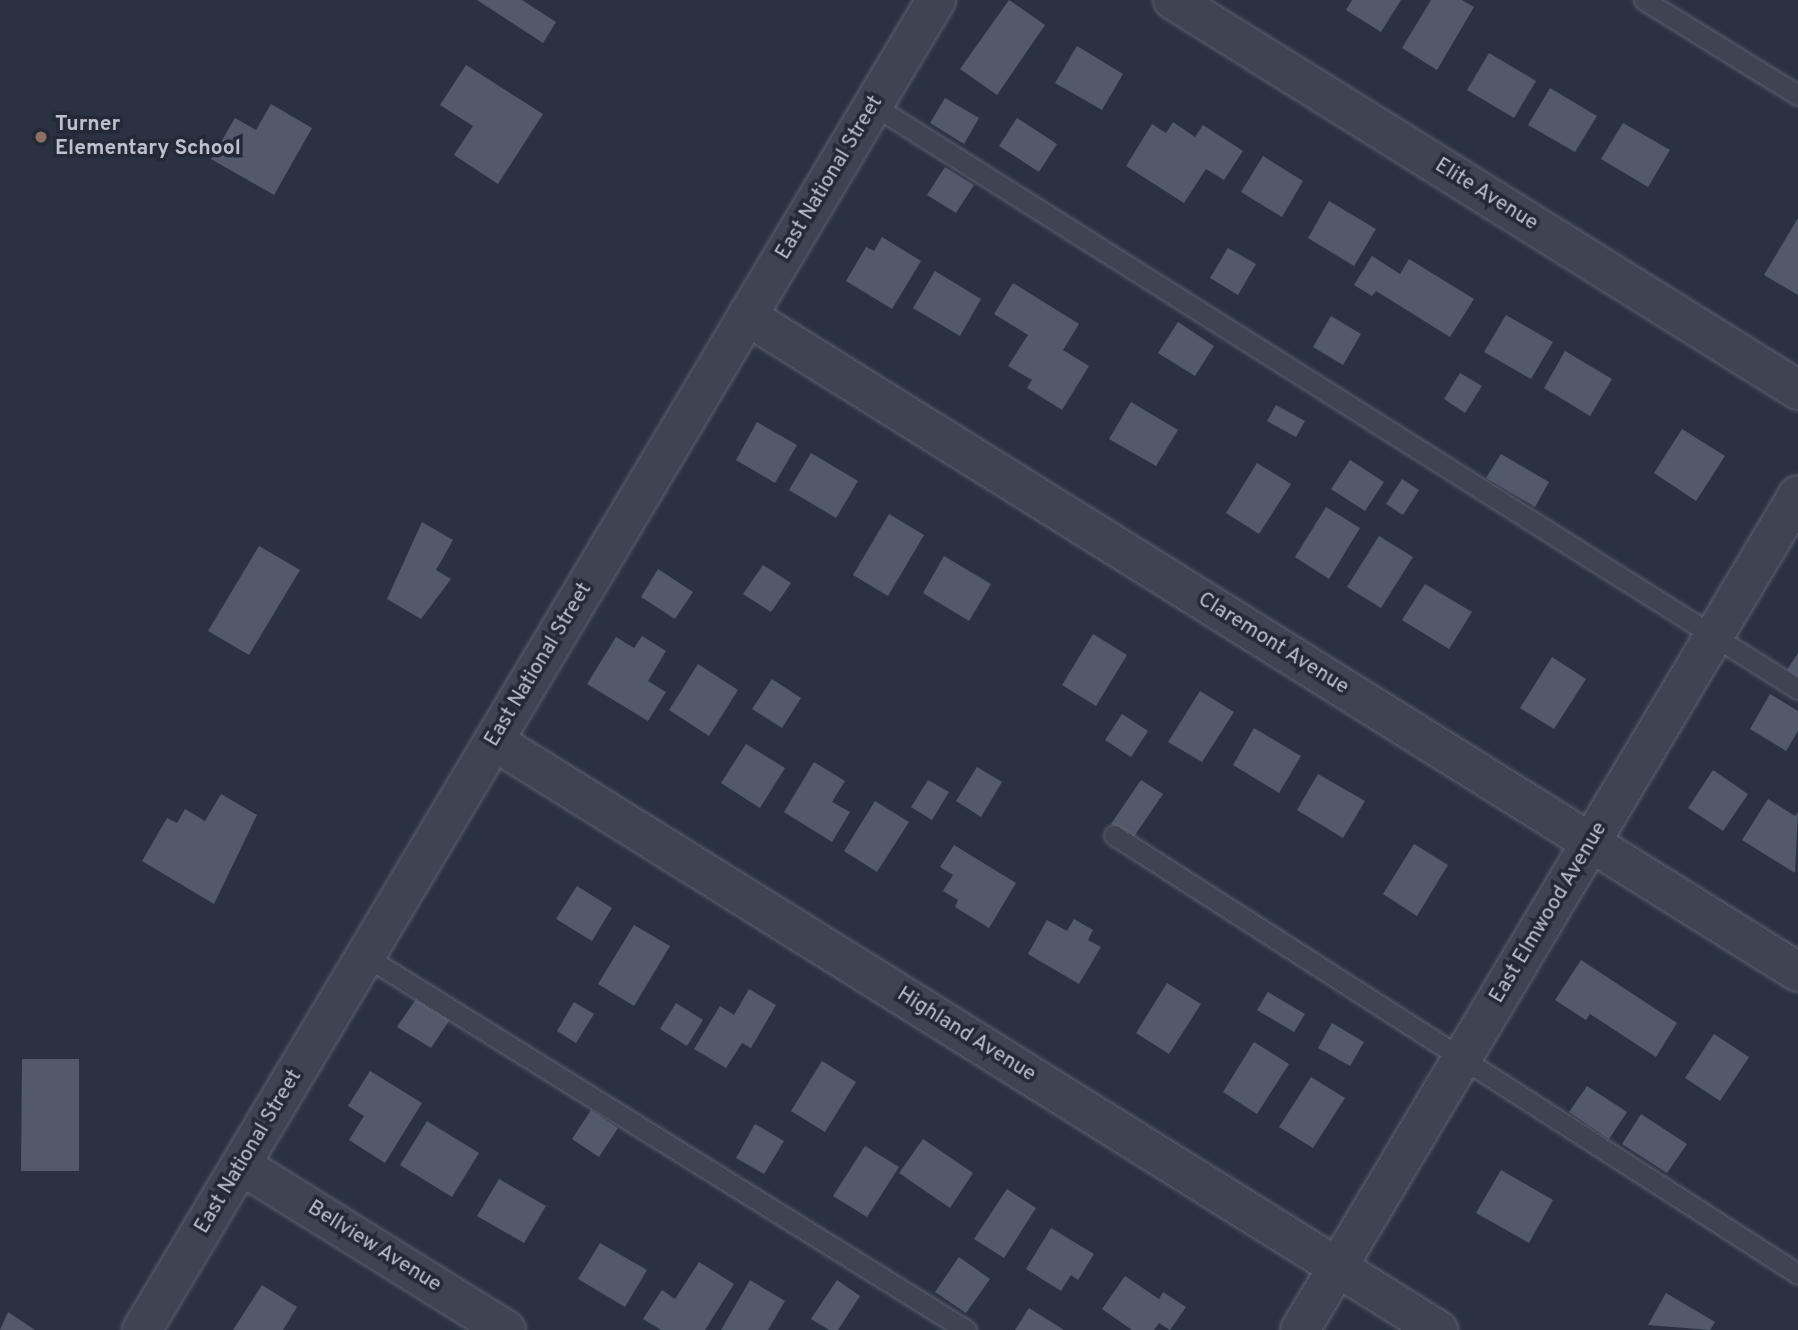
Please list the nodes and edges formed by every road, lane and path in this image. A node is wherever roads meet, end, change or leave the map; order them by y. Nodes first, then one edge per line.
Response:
1 (936, 0) edge
2 (1173, 0) edge
3 (1644, 0) edge
4 (1798, 95) edge
5 (873, 106) junction
6 (747, 316) junction
7 (1798, 390) edge
8 (1798, 495) edge
9 (1714, 636) junction
10 (1798, 689) edge
11 (494, 741) junction
12 (1114, 835) dead end
13 (1591, 842) junction
14 (365, 956) junction
15 (1798, 972) edge
16 (1462, 1057) junction
17 (241, 1165) junction
18 (1338, 1266) junction
19 (1798, 1274) edge
20 (142, 1330) edge
21 (506, 1330) edge
22 (966, 1330) edge
23 (1300, 1330) edge
24 (1438, 1330) edge

1 - 5 street, East National Street
2 - 7 street, Elite Avenue
3 - 4 lane
5 - 6 street, East National Street
5 - 9 lane
6 - 11 street, East National Street
6 - 13 street, Claremont Avenue
8 - 9 street, East Elmwood Avenue
9 - 10 lane
9 - 13 street, East Elmwood Avenue
11 - 14 street, East National Street
11 - 18 street, Highland Avenue
12 - 16 lane
13 - 15 street, Claremont Avenue
13 - 16 street, East Elmwood Avenue
14 - 17 street, East National Street
14 - 22 lane
16 - 18 street, East Elmwood Avenue
16 - 19 lane
17 - 20 street, East National Street
17 - 21 street, Bellview Avenue
18 - 23 street, East Elmwood Avenue
18 - 24 street, Highland Avenue

